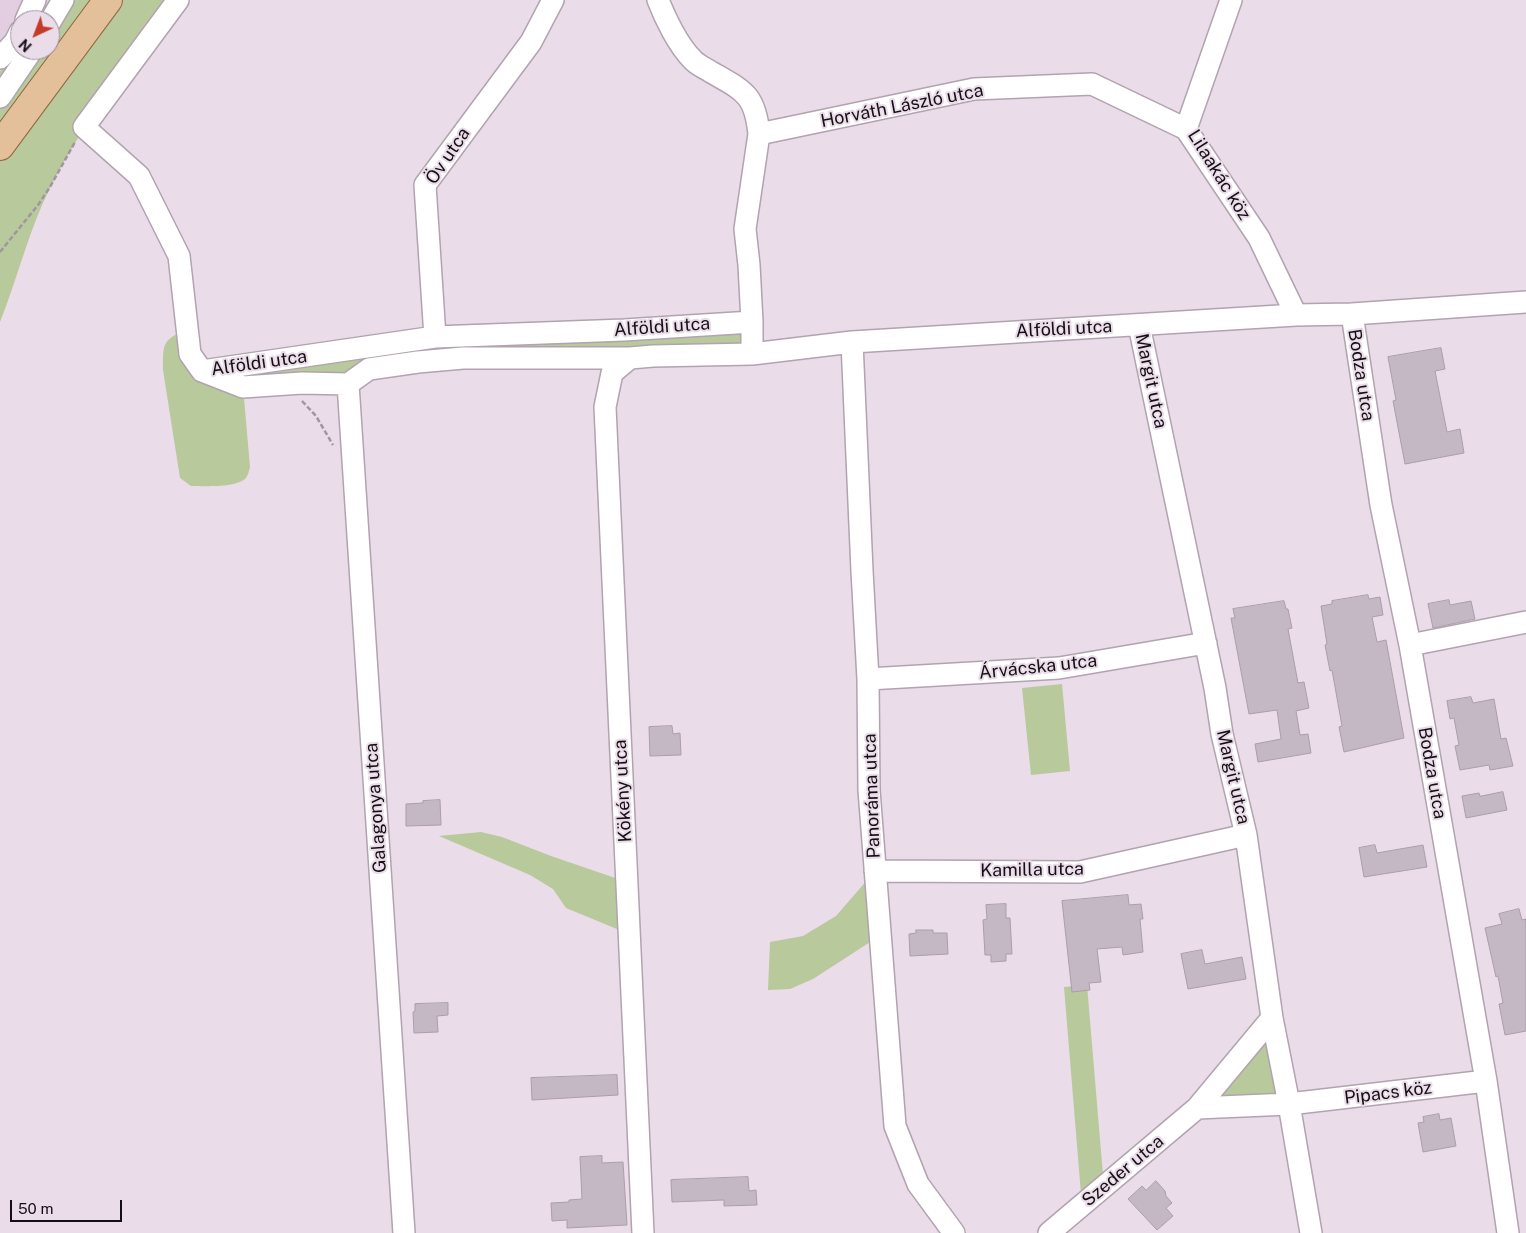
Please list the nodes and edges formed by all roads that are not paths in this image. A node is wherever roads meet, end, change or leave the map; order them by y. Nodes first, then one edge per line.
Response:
1 (108, 0) edge
2 (178, 0) edge
3 (553, 0) edge
4 (658, 0) edge
5 (1231, 0) edge
6 (10, 47) edge
7 (0, 58) edge
8 (20, 60) edge
9 (6, 72) edge
10 (0, 97) edge
11 (1186, 129) junction
12 (759, 134) junction
13 (0, 146) edge
14 (1526, 302) edge
15 (1352, 314) junction
16 (1296, 315) junction
17 (752, 322) junction
18 (1139, 325) junction
19 (434, 337) junction
20 (852, 342) junction
21 (752, 354) junction
22 (630, 358) junction
23 (202, 371) junction
24 (348, 384) junction
25 (1526, 622) edge
26 (1206, 643) junction
27 (1410, 645) junction
28 (868, 679) junction
29 (1246, 835) junction
30 (875, 871) junction
31 (1272, 1018) junction
32 (1486, 1081) junction
33 (1289, 1104) junction
34 (1197, 1108) junction
35 (404, 1233) edge
36 (642, 1233) edge
37 (954, 1233) edge
38 (1049, 1233) edge
39 (1311, 1233) edge
40 (1508, 1233) edge

1 - 13 main road
2 - 23 street
3 - 19 street, Öv utca
4 - 12 street
5 - 11 street, Lilaakác köz
6 - 7 street
8 - 9 street
9 - 10 street
11 - 12 street, Horváth László utca
11 - 16 street, Lilaakác köz
12 - 17 street
14 - 15 street, Alföldi utca
15 - 16 street, Alföldi utca
15 - 27 street, Bodza utca
16 - 18 street, Alföldi utca
17 - 19 street, Alföldi utca
17 - 21 street
18 - 20 street, Alföldi utca
18 - 26 street, Margit utca
19 - 23 street, Alföldi utca
20 - 21 street, Alföldi utca
20 - 28 street, Panoráma utca
21 - 22 street, Alföldi utca
22 - 24 street, Alföldi utca
22 - 36 street, Kökény utca
23 - 24 street, Alföldi utca
24 - 35 street, Galagonya utca
25 - 27 street
26 - 28 street, Árvácska utca
26 - 29 street, Margit utca
27 - 32 street, Bodza utca
28 - 30 street, Panoráma utca
29 - 30 street, Kamilla utca
29 - 31 street, Margit utca
30 - 37 street, Panoráma utca
31 - 33 street, Margit utca
31 - 34 street, Szeder utca
32 - 33 street, Pipacs köz
32 - 40 street, Bodza utca
33 - 34 street
33 - 39 street, Margit utca
34 - 38 street, Szeder utca

